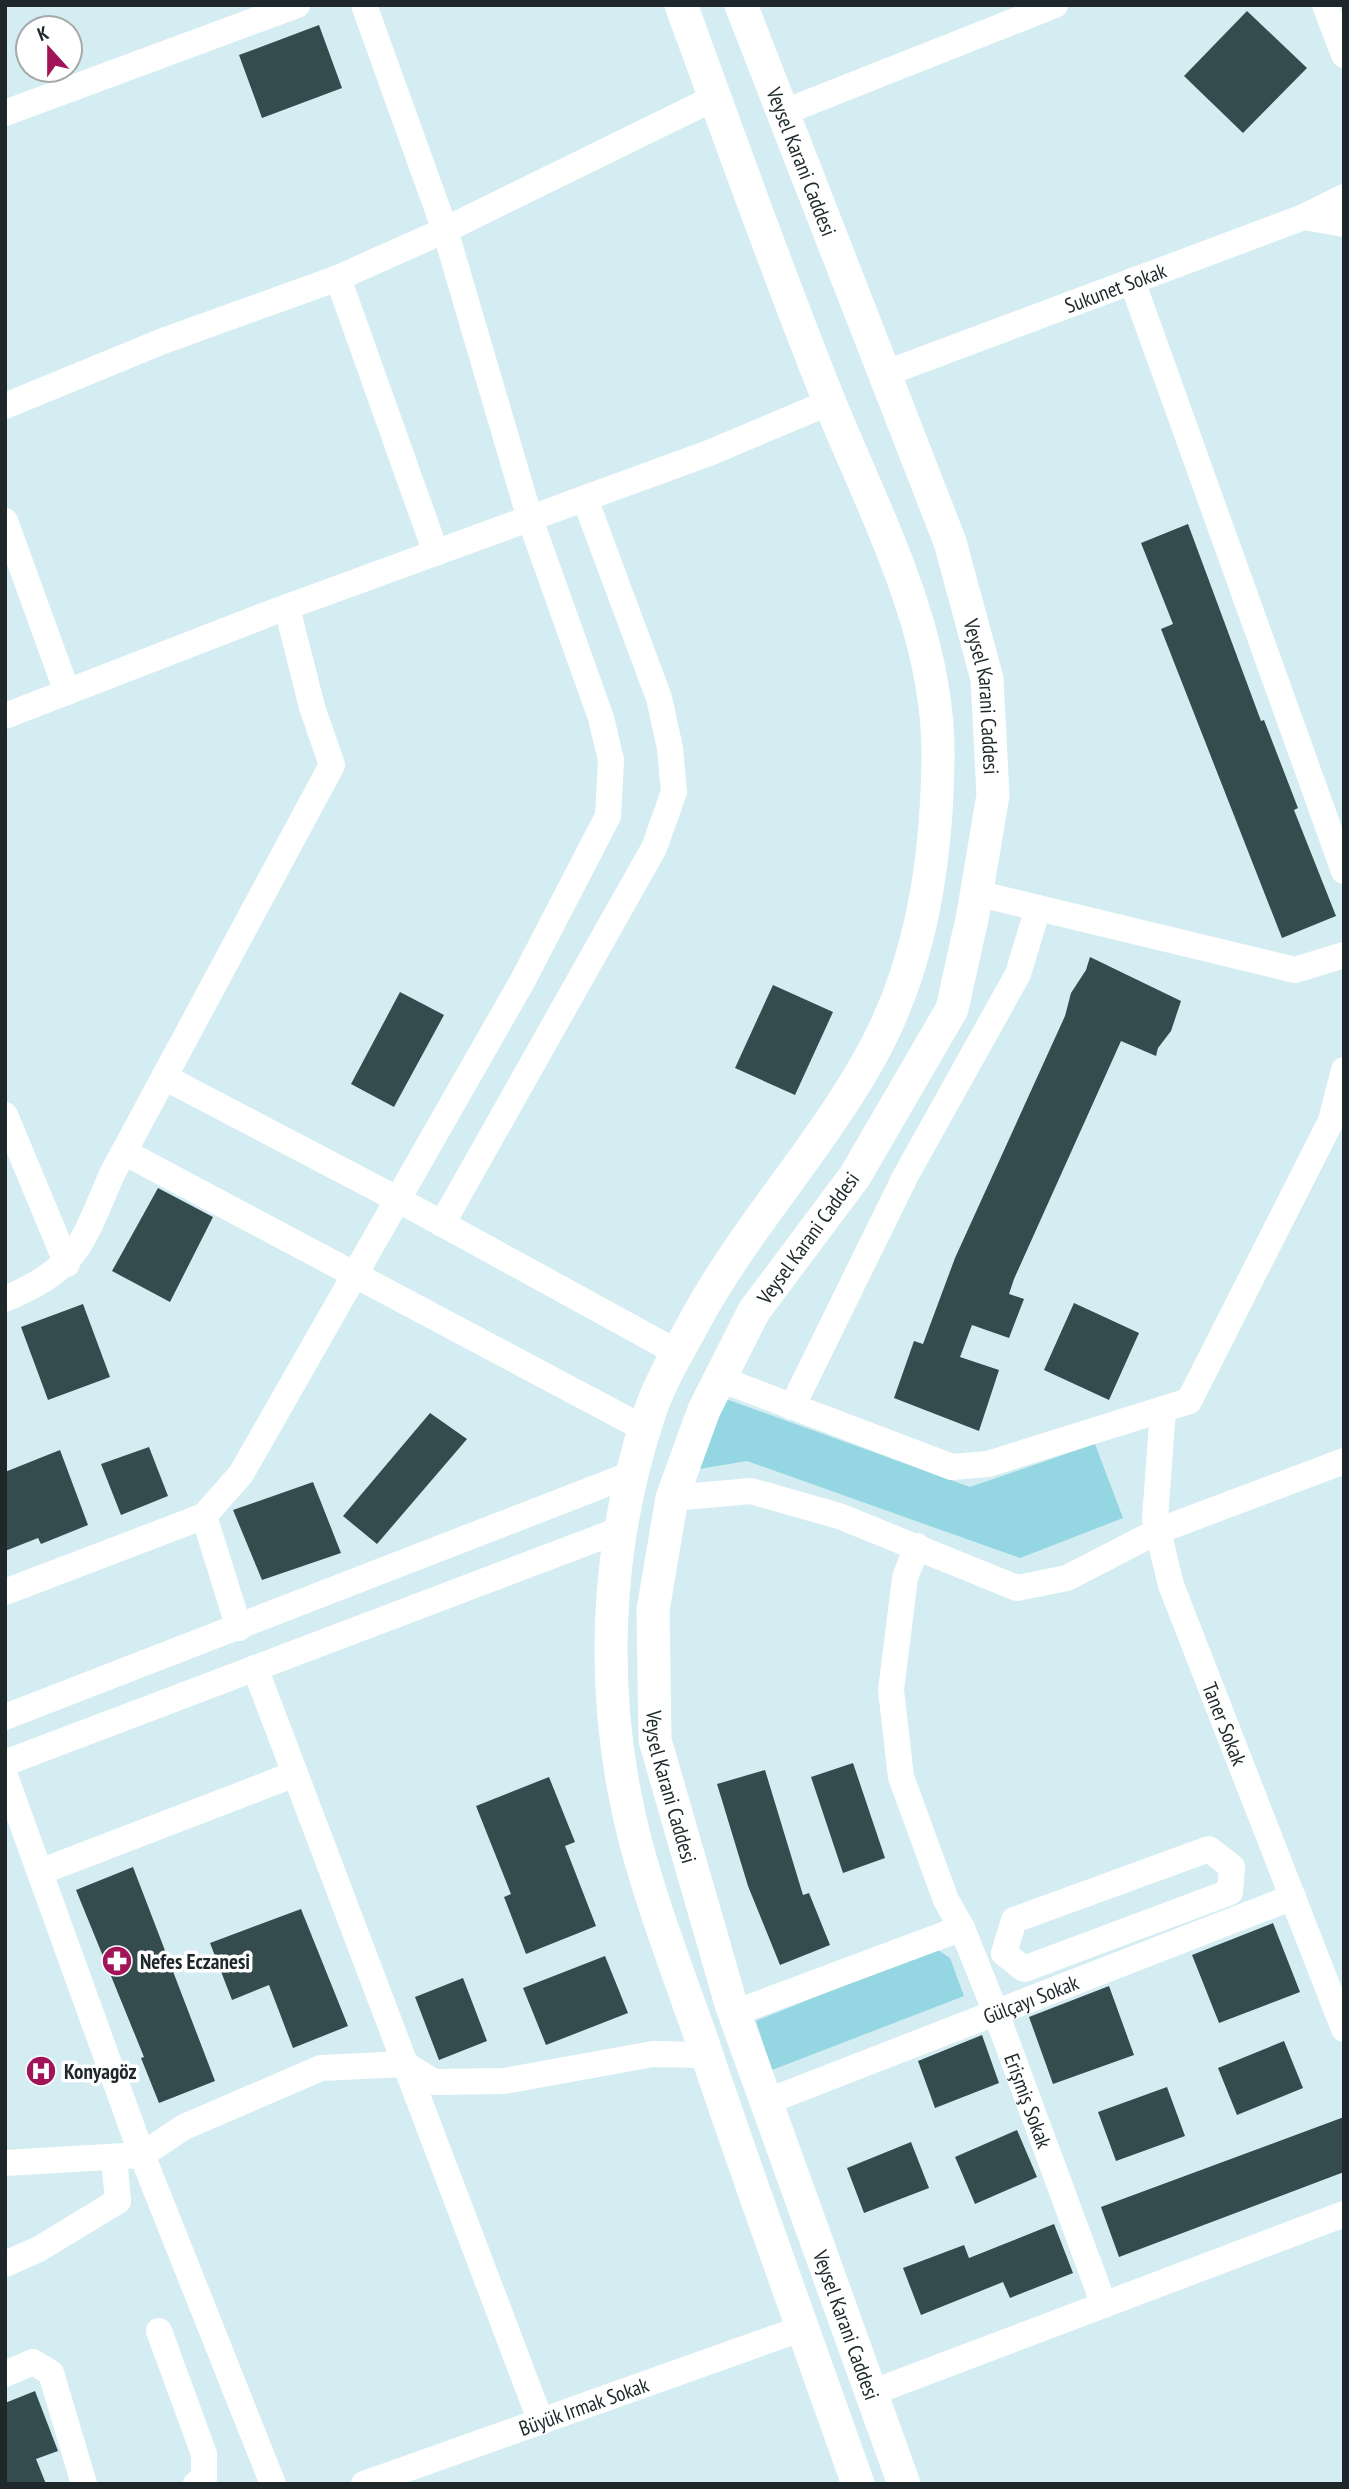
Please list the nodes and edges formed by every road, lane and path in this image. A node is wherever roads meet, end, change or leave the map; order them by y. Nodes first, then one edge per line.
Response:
1 (297, 5) edge
2 (364, 5) edge
3 (681, 5) edge
4 (741, 5) edge
5 (1055, 5) edge
6 (1325, 5) edge
7 (1343, 46) edge
8 (716, 97) junction
9 (5, 113) edge
10 (782, 113) junction
11 (1344, 197) edge
12 (1304, 217) junction
13 (1344, 224) edge
14 (445, 230) junction
15 (338, 278) junction
16 (1132, 281) junction
17 (884, 374) junction
18 (830, 402) junction
19 (5, 406) edge
20 (585, 499) junction
21 (530, 519) junction
22 (5, 520) edge
23 (436, 552) junction
24 (287, 608) junction
25 (67, 692) junction
26 (5, 716) edge
27 (1344, 871) edge
28 (976, 893) junction
29 (1038, 908) junction
30 (1344, 955) edge
31 (1344, 1070) edge
32 (164, 1077) junction
33 (5, 1115) edge
34 (124, 1152) junction
35 (399, 1200) junction
36 (442, 1224) junction
37 (67, 1264) junction
38 (357, 1273) junction
39 (5, 1299) edge
40 (678, 1353) junction
41 (720, 1379) junction
42 (792, 1407) junction
43 (1163, 1409) junction
44 (645, 1429) junction
45 (1344, 1461) edge
46 (634, 1473) junction
47 (673, 1498) junction
48 (204, 1516) junction
49 (622, 1529) junction
50 (1158, 1531) junction
51 (917, 1546) junction
52 (5, 1592) edge
53 (239, 1628) junction
54 (255, 1668) junction
55 (5, 1717) edge
56 (5, 1763) edge
57 (295, 1774) junction
58 (5, 1776) edge
59 (1275, 1852) junction
60 (1232, 1867) junction
61 (40, 1872) junction
62 (1293, 1897) junction
63 (962, 1928) junction
64 (1004, 1953) junction
65 (976, 1963) junction
66 (734, 2013) junction
67 (996, 2013) junction
68 (1344, 2029) edge
69 (707, 2055) junction
70 (405, 2064) junction
71 (766, 2102) junction
72 (142, 2155) junction
73 (114, 2157) junction
74 (5, 2164) edge
75 (1344, 2214) edge
76 (5, 2264) edge
77 (1104, 2305) junction
78 (803, 2328) junction
79 (159, 2331) dead end
80 (5, 2374) edge
81 (871, 2393) junction
82 (541, 2422) junction
83 (84, 2484) edge
84 (196, 2484) edge
85 (273, 2484) edge
86 (364, 2484) edge
87 (858, 2484) edge
88 (904, 2484) edge

1 - 9 street
2 - 14 street
3 - 8 main road, Veysel Karani Caddesi
4 - 10 main road, Veysel Karani Caddesi
5 - 10 street
6 - 7 street
8 - 14 street
8 - 18 main road, Veysel Karani Caddesi
10 - 17 main road, Veysel Karani Caddesi
11 - 12 street, Sukunet Sokak
12 - 13 street
12 - 16 street, Sukunet Sokak
14 - 15 street
14 - 21 street
15 - 19 street
15 - 23 street
16 - 17 street, Sukunet Sokak
16 - 27 street
17 - 28 main road, Veysel Karani Caddesi
18 - 20 street
18 - 40 main road, Veysel Karani Caddesi
20 - 21 street
20 - 36 street
21 - 23 street
21 - 35 street
22 - 25 street
23 - 24 street
24 - 25 street
24 - 32 street
25 - 26 street
28 - 29 street
28 - 41 main road, Veysel Karani Caddesi
29 - 30 street
29 - 42 street
31 - 43 street
32 - 34 street
32 - 35 street
33 - 37 street
34 - 37 street
34 - 38 street
35 - 36 street
35 - 38 street
36 - 40 street
37 - 39 street
38 - 44 street
38 - 48 street
40 - 44 main road, Veysel Karani Caddesi
41 - 42 street
41 - 47 main road, Veysel Karani Caddesi
42 - 43 street
43 - 50 street, Taner Sokak
44 - 46 main road, Veysel Karani Caddesi
45 - 50 street
46 - 49 main road, Veysel Karani Caddesi
46 - 53 street
47 - 51 street
47 - 66 main road, Veysel Karani Caddesi
48 - 52 street
48 - 53 street
49 - 54 street
49 - 69 main road, Veysel Karani Caddesi
50 - 51 street
50 - 59 street, Taner Sokak
51 - 63 street, Erişmiş Sokak
53 - 55 street
54 - 56 street
54 - 57 street
57 - 61 street
57 - 70 street
58 - 61 street
59 - 60 street
59 - 62 street, Taner Sokak
60 - 64 street
60 - 64 street
61 - 72 street
62 - 67 street, Gülçayı Sokak
62 - 68 street, Taner Sokak
63 - 65 street, Erişmiş Sokak
63 - 66 street
64 - 65 street
65 - 67 street, Erişmiş Sokak
66 - 71 main road, Veysel Karani Caddesi
67 - 71 street, Gülçayı Sokak
67 - 77 street, Erişmiş Sokak
69 - 70 street
69 - 78 main road, Veysel Karani Caddesi
70 - 72 street
70 - 82 street
71 - 81 main road, Veysel Karani Caddesi
72 - 73 street
72 - 85 street
73 - 74 street
73 - 76 street
75 - 77 street
77 - 81 street
78 - 82 street, Büyük Irmak Sokak
78 - 87 main road, Veysel Karani Caddesi
79 - 84 street
80 - 83 street
81 - 88 main road, Veysel Karani Caddesi
82 - 86 street, Büyük Irmak Sokak

